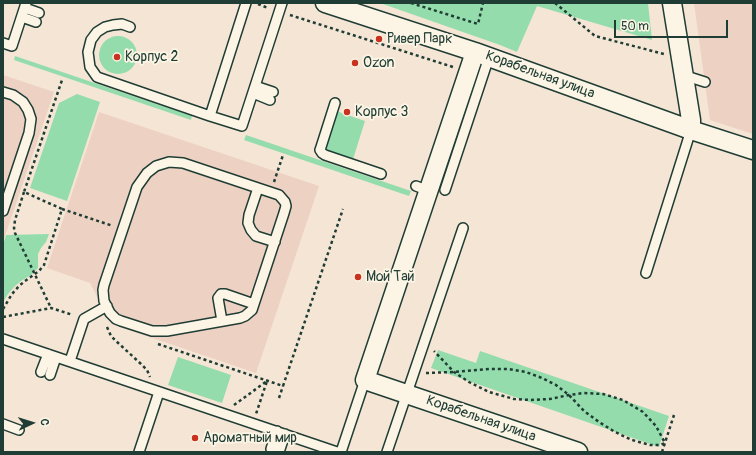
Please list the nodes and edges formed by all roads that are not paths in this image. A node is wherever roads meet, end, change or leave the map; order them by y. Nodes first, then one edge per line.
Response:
1 (246, 3) edge
2 (325, 3) edge
3 (672, 3) edge
4 (25, 5) edge
5 (281, 7) edge
6 (22, 17) junction
7 (130, 27) dead end
8 (3, 43) edge
9 (482, 54) junction
10 (683, 75) junction
11 (705, 82) dead end
12 (254, 90) junction
13 (3, 92) edge
14 (272, 96) dead end
15 (335, 103) dead end
16 (210, 116) junction
17 (691, 130) junction
18 (753, 150) edge
19 (381, 174) dead end
20 (258, 188) junction
21 (430, 189) junction
22 (3, 211) edge
23 (463, 228) dead end
24 (275, 242) junction
25 (646, 273) dead end
26 (254, 304) junction
27 (107, 306) junction
28 (222, 321) junction
29 (3, 339) edge
30 (52, 355) junction
31 (70, 361) junction
32 (46, 373) dead end
33 (365, 380) junction
34 (158, 391) junction
35 (407, 394) junction
36 (3, 424) edge
37 (19, 430) dead end
38 (281, 433) junction
39 (275, 451) edge
40 (139, 452) edge
41 (337, 452) edge
42 (341, 452) edge
43 (387, 452) edge
44 (578, 452) edge

1 - 16 lane
2 - 9 street, Корабельная улица
3 - 10 street
4 - 6 lane
4 - 6 lane
5 - 12 lane
6 - 8 lane
7 - 16 lane
9 - 17 street, Корабельная улица
9 - 21 lane
9 - 21 street
10 - 11 lane
10 - 17 street
12 - 14 lane
12 - 16 lane
13 - 22 lane
15 - 19 lane
17 - 18 street, Корабельная улица
17 - 25 lane
20 - 24 lane
20 - 24 lane
20 - 27 lane
21 - 33 street
23 - 35 lane
24 - 26 lane
26 - 28 lane
26 - 28 lane
27 - 28 lane
27 - 31 lane
29 - 30 lane
30 - 31 lane
30 - 32 lane
31 - 34 lane
33 - 35 street, Корабельная улица
33 - 42 lane
34 - 38 lane
34 - 40 lane
35 - 43 lane
35 - 44 street, Корабельная улица
36 - 37 lane
38 - 39 lane
38 - 41 lane

